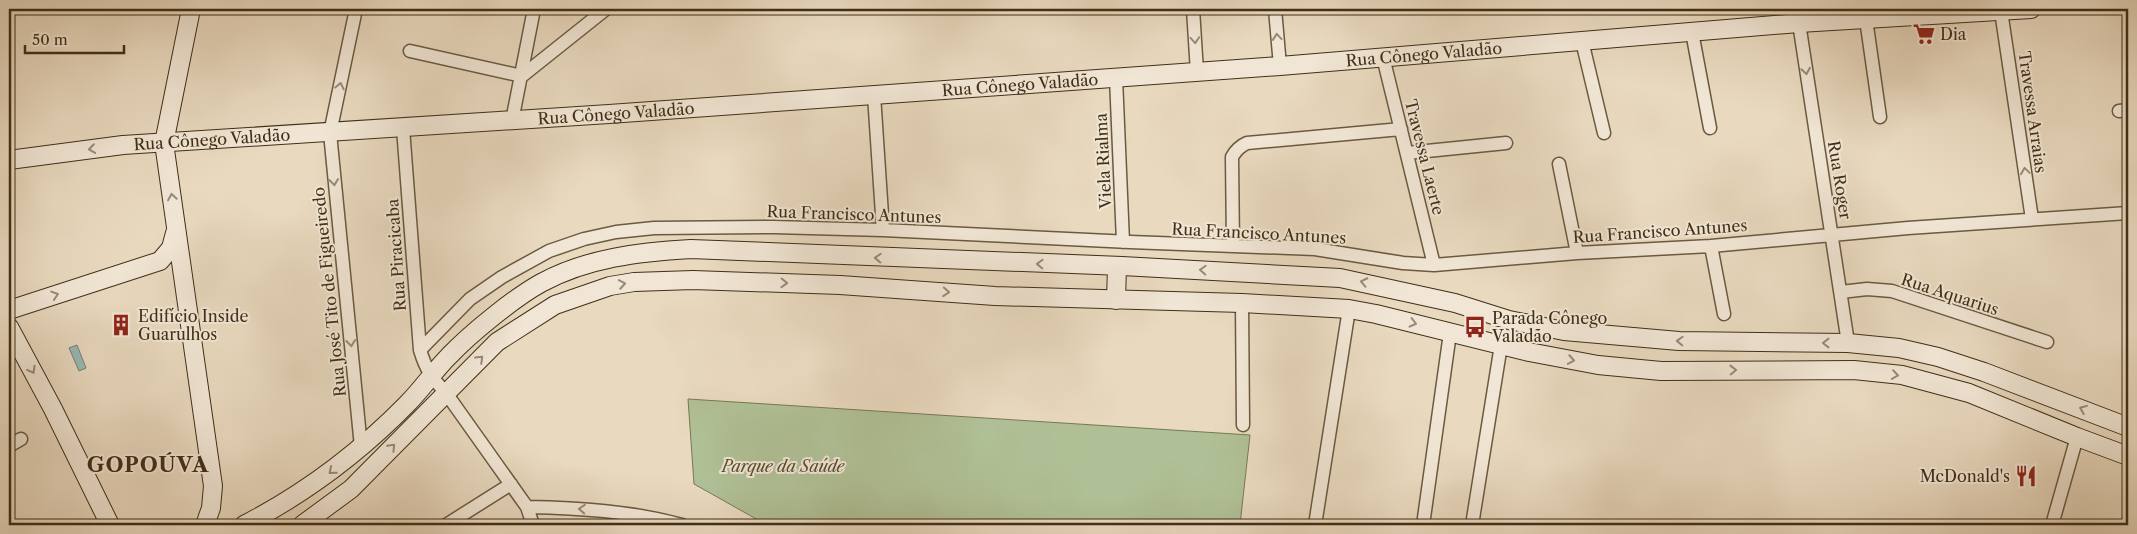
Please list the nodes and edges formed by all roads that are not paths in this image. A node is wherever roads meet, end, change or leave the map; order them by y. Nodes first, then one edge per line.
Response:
1 (191, 9) edge
2 (356, 9) edge
3 (534, 9) edge
4 (606, 9) edge
5 (1193, 9) edge
6 (1275, 9) edge
7 (2031, 9) edge
8 (2001, 10) junction
9 (1946, 11) edge
10 (1917, 12) edge
11 (1866, 19) junction
12 (1799, 23) junction
13 (1692, 32) junction
14 (1582, 41) junction
15 (410, 51) dead end
16 (1383, 57) junction
17 (1280, 66) junction
18 (1197, 72) junction
19 (522, 76) junction
20 (1116, 78) junction
21 (874, 95) junction
22 (1880, 117) dead end
23 (512, 121) junction
24 (403, 128) junction
25 (1710, 128) dead end
26 (1401, 129) junction
27 (330, 133) junction
28 (1604, 133) dead end
29 (164, 143) junction
30 (140, 144) junction
31 (1506, 144) dead end
32 (1406, 153) junction
33 (9, 160) edge
34 (1559, 164) dead end
35 (168, 172) junction
36 (2128, 213) edge
37 (2032, 219) junction
38 (176, 221) junction
39 (883, 230) junction
40 (1831, 234) junction
41 (1123, 242) junction
42 (1232, 246) junction
43 (1711, 246) junction
44 (1576, 253) junction
45 (150, 265) junction
46 (1434, 265) junction
47 (1119, 266) junction
48 (1841, 292) junction
49 (185, 298) junction
50 (1118, 300) junction
51 (1242, 303) junction
52 (9, 310) edge
53 (1348, 310) junction
54 (1724, 314) dead end
55 (418, 324) junction
56 (443, 326) junction
57 (9, 327) edge
58 (1450, 333) junction
59 (2047, 342) dead end
60 (1848, 343) junction
61 (1501, 345) junction
62 (420, 350) junction
63 (430, 377) junction
64 (446, 393) junction
65 (1243, 425) dead end
66 (2128, 427) edge
67 (2077, 437) junction
68 (22, 439) dead end
69 (9, 446) edge
70 (361, 447) junction
71 (2128, 456) edge
72 (511, 484) junction
73 (527, 507) junction
74 (110, 525) edge
75 (205, 525) edge
76 (244, 525) edge
77 (302, 525) edge
78 (446, 525) edge
79 (533, 525) edge
80 (682, 525) edge
81 (1315, 525) edge
82 (1423, 525) edge
83 (1472, 525) edge
84 (2052, 525) edge

1 - 29 main road
27 -> 2 street, Rua José Tito de Figueiredo
3 - 19 street
4 - 19 street
5 -> 18 street
17 -> 6 street
7 - 8 main road, Rua Cônego Valadão
8 - 9 main road, Rua Cônego Valadão
37 -> 8 street, Travessa Arraias
9 - 10 main road, Rua Cônego Valadão
10 - 11 main road, Rua Cônego Valadão
11 - 12 main road, Rua Cônego Valadão
11 - 22 street
12 - 13 main road, Rua Cônego Valadão
12 -> 40 street, Rua Roger
13 - 14 main road, Rua Cônego Valadão
13 - 25 street
14 - 16 main road, Rua Cônego Valadão
14 - 28 street
15 - 19 street
16 - 17 main road, Rua Cônego Valadão
16 - 26 street, Travessa Laerte
17 - 18 main road, Rua Cônego Valadão
18 - 20 main road, Rua Cônego Valadão
19 - 23 street
20 - 21 main road, Rua Cônego Valadão
20 - 41 street, Viela Rialma
21 - 23 main road, Rua Cônego Valadão
21 - 39 street
23 - 24 main road, Rua Cônego Valadão
24 - 27 main road, Rua Cônego Valadão
24 - 55 street, Rua Piracicaba
26 - 32 street, Travessa Laerte
26 - 42 street
27 - 29 main road, Rua Cônego Valadão
27 -> 70 street, Rua José Tito de Figueiredo
29 - 30 main road, Rua Cônego Valadão
29 - 35 main road
30 -> 33 main road, Rua Cônego Valadão
30 - 35 main road
31 - 32 street
32 - 46 street, Travessa Laerte
34 - 44 street
38 -> 35 main road
36 - 37 street, Rua Francisco Antunes
37 - 40 street, Rua Francisco Antunes
38 - 45 main road
38 - 49 main road
39 - 41 street, Rua Francisco Antunes
39 - 56 street, Rua Francisco Antunes
40 - 43 street, Rua Francisco Antunes
40 - 48 street, Rua Roger
41 - 42 street, Rua Francisco Antunes
42 - 46 street, Rua Francisco Antunes
43 - 44 street, Rua Francisco Antunes
43 - 54 street
44 - 46 street, Rua Francisco Antunes
45 - 49 main road
52 -> 45 main road
47 - 50 main road
60 -> 47 main road
47 -> 63 main road
48 - 59 street, Rua Aquarius
48 - 60 street, Rua Roger
49 - 75 main road
50 - 51 main road
64 -> 50 main road
51 - 53 main road
51 - 65 street
53 -> 58 main road
53 - 81 street
55 - 56 street
55 - 62 street, Rua Piracicaba
56 - 62 street, Rua Francisco Antunes
57 -> 74 main road
58 - 61 main road
58 - 82 street
66 -> 60 main road
61 -> 67 main road
61 - 83 street
62 - 63 street, Rua Piracicaba
63 - 64 street
63 - 70 main road
64 - 72 street
77 -> 64 main road
67 - 71 main road
67 - 84 street
68 - 69 street
70 -> 76 main road
72 - 73 street
72 - 78 street
73 - 79 street
80 -> 73 street

